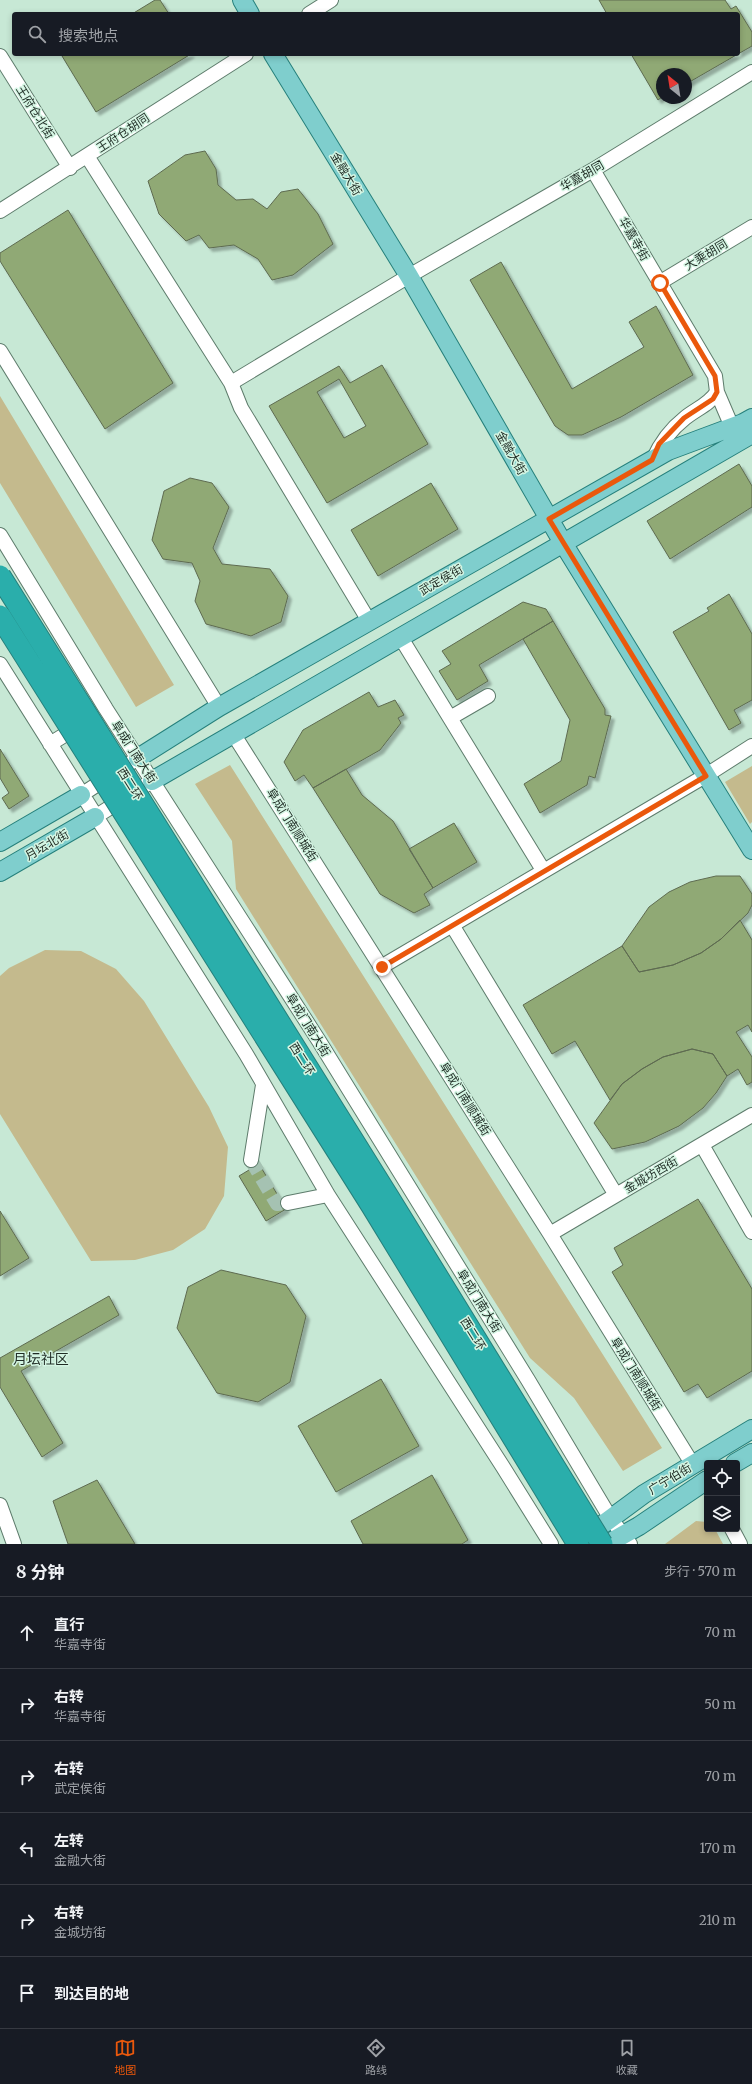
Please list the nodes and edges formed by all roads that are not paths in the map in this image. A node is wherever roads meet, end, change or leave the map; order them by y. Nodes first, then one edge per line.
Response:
1 (242, 0) edge
2 (331, 0) edge
3 (249, 12) edge
4 (311, 12) edge
5 (0, 56) edge
6 (243, 56) edge
7 (274, 56) edge
8 (752, 72) edge
9 (87, 156) junction
10 (70, 168) junction
11 (593, 170) junction
12 (0, 211) edge
13 (752, 226) edge
14 (409, 276) junction
15 (660, 283) junction
16 (0, 351) edge
17 (231, 384) junction
18 (717, 392) junction
19 (752, 418) edge
20 (732, 427) junction
21 (752, 434) edge
22 (652, 460) junction
23 (549, 519) junction
24 (0, 535) edge
25 (563, 543) junction
26 (0, 576) edge
27 (0, 616) edge
28 (369, 621) junction
29 (401, 638) junction
30 (0, 664) edge
31 (488, 696) dead end
32 (219, 707) junction
33 (106, 709) junction
34 (450, 718) junction
35 (234, 735) junction
36 (50, 744) junction
37 (752, 746) edge
38 (138, 758) junction
39 (706, 776) junction
40 (152, 780) junction
41 (81, 794) junction
42 (95, 817) junction
43 (0, 842) edge
44 (752, 850) edge
45 (543, 870) junction
46 (0, 872) edge
47 (452, 925) junction
48 (382, 967) junction
49 (263, 1085) junction
50 (752, 1115) edge
51 (702, 1146) junction
52 (251, 1160) tunnel mouth
53 (328, 1195) junction
54 (616, 1195) junction
55 (288, 1203) tunnel mouth
56 (752, 1232) edge
57 (550, 1234) junction
58 (752, 1429) edge
59 (559, 1435) junction
60 (531, 1450) junction
61 (752, 1453) edge
62 (740, 1460) edge
63 (693, 1465) junction
64 (504, 1467) junction
65 (704, 1484) edge
66 (0, 1505) edge
67 (611, 1519) junction
68 (734, 1532) edge
69 (627, 1539) edge
70 (586, 1543) edge
71 (14, 1544) edge
72 (550, 1544) edge
73 (607, 1544) edge
74 (740, 1544) edge

1 - 3 main road
2 - 4 street
5 - 10 street, 王府仓北街
6 - 9 street, 王府仓胡同
7 - 14 main road, 金融大街
8 - 11 street, 华嘉胡同
9 - 10 street, 王府仓胡同
9 - 17 street
10 - 12 street, 王府仓胡同
11 - 14 street, 华嘉胡同
11 - 15 street, 华嘉寺街
13 - 15 street, 大乘胡同
14 - 17 street, 华嘉胡同
14 - 23 main road, 金融大街
15 - 18 street, 华嘉寺街
16 - 32 street
17 - 28 street
18 - 20 street, 华嘉寺街
18 - 22 street
19 - 20 main road, 武定侯街
20 - 22 main road, 武定侯街
21 - 25 main road
22 - 23 main road, 武定侯街
23 - 25 main road, 金融大街
23 - 28 main road, 武定侯街
24 - 33 street, 阜成门南大街
25 - 29 main road
25 - 39 main road, 金融大街
26 - 70 highway, 西二环, bridge
27 - 70 highway, 西二环, bridge
28 - 32 main road, 武定侯街
29 - 34 street
29 - 35 main road
30 - 36 street
31 - 34 street
32 - 38 main road, 武定侯街
33 - 36 street
33 - 38 street, 阜成门南大街
34 - 45 street
35 - 40 main road
35 - 48 street, 阜成门南顺城街
36 - 41 street
37 - 39 street
38 - 40 street, 阜成门南大街
38 - 41 street
39 - 44 main road, 金融大街
39 - 45 street
40 - 42 street
40 - 59 street, 阜成门南大街
41 - 42 street
41 - 43 main road
42 - 46 main road, 月坛北街
42 - 49 street
45 - 47 street
47 - 48 street
47 - 54 street
48 - 57 street, 阜成门南顺城街
49 - 52 street
49 - 53 street
50 - 51 street, 金城坊西街
51 - 54 street, 金城坊西街
51 - 56 street
53 - 55 street
53 - 64 street
54 - 57 street, 金城坊西街
57 - 63 street, 阜成门南顺城街
58 - 63 main road, 广宁伯街
59 - 60 street
59 - 67 street, 阜成门南大街
60 - 64 street
60 - 70 street
61 - 62 main road
63 - 67 main road, 广宁伯街
64 - 72 street
65 - 69 main road, 广宁伯街
66 - 71 street
67 - 69 street, 阜成门南大街
67 - 70 main road, 广宁伯街
68 - 74 street
69 - 73 main road, 广宁伯街

